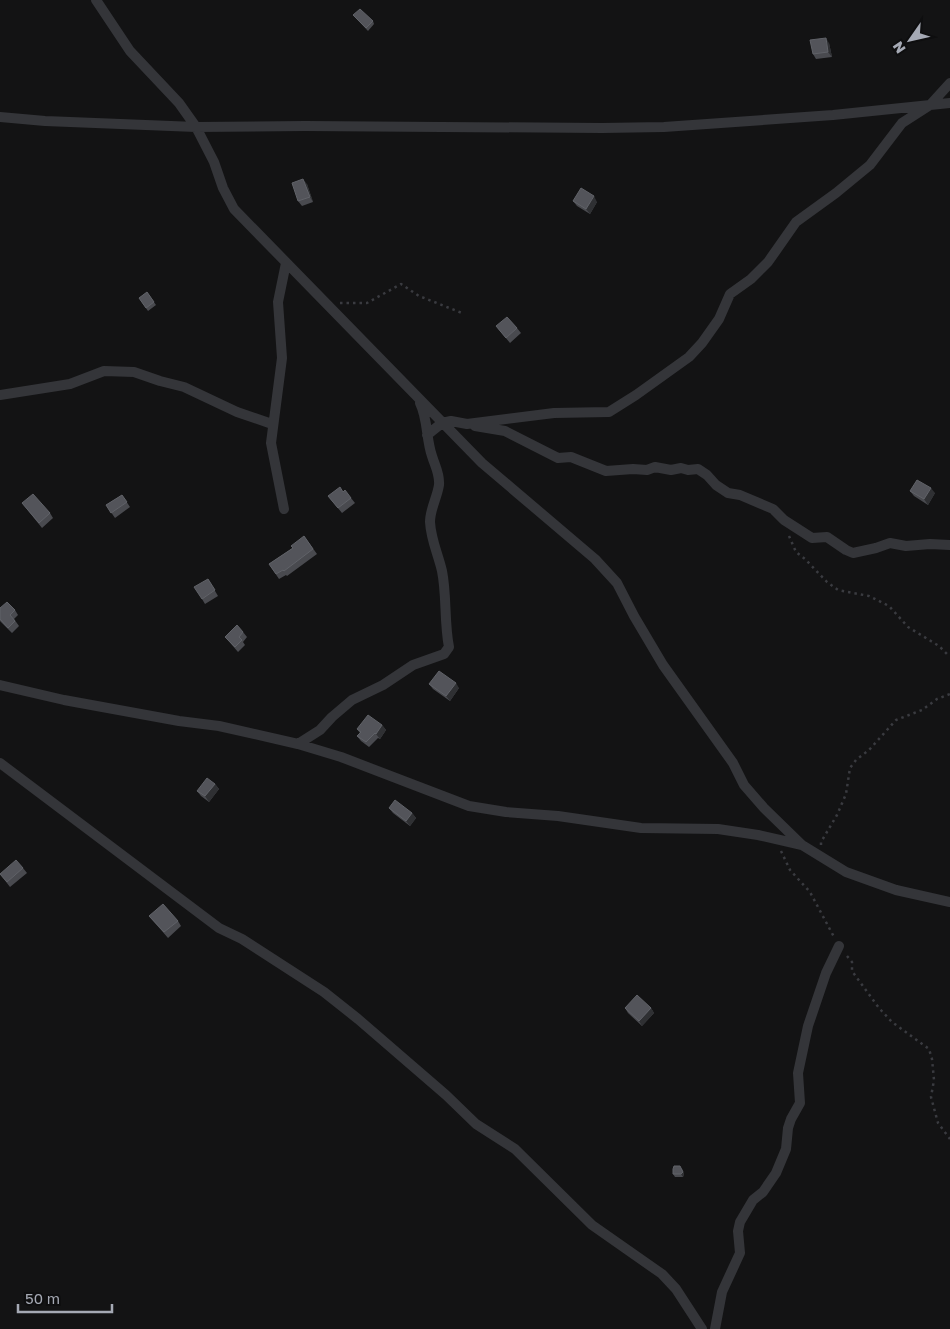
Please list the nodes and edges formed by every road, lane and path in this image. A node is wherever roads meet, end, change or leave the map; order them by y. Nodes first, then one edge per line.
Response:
1 (96, 0) edge
2 (950, 83) edge
3 (950, 103) edge
4 (930, 105) junction
5 (0, 117) edge
6 (196, 127) junction
7 (286, 263) junction
8 (326, 304) junction
9 (462, 313) dead end
10 (0, 395) edge
11 (418, 398) junction
12 (442, 423) junction
13 (272, 424) junction
14 (467, 424) junction
15 (427, 435) junction
16 (284, 508) dead end
17 (784, 520) junction
18 (950, 545) edge
19 (949, 656) dead end
20 (0, 685) edge
21 (950, 694) edge
22 (298, 744) junction
23 (0, 763) edge
24 (774, 838) junction
25 (802, 845) junction
26 (822, 857) junction
27 (950, 902) edge
28 (839, 946) junction
29 (950, 1140) edge
30 (702, 1329) edge
31 (715, 1329) edge

1 - 6 street
2 - 4 street
3 - 4 street
4 - 6 street
4 - 14 street
5 - 6 street
6 - 7 street
7 - 8 street
7 - 13 street
8 - 9 path
8 - 11 street
10 - 13 street
11 - 12 street
11 - 15 street
12 - 14 street
12 - 15 street
12 - 25 street
13 - 16 street
14 - 17 street
15 - 22 street
17 - 18 street
17 - 19 path
20 - 22 street
21 - 26 path
22 - 24 street
23 - 30 street
24 - 25 street
24 - 28 path
25 - 26 street
26 - 27 street
28 - 29 path
28 - 31 street

